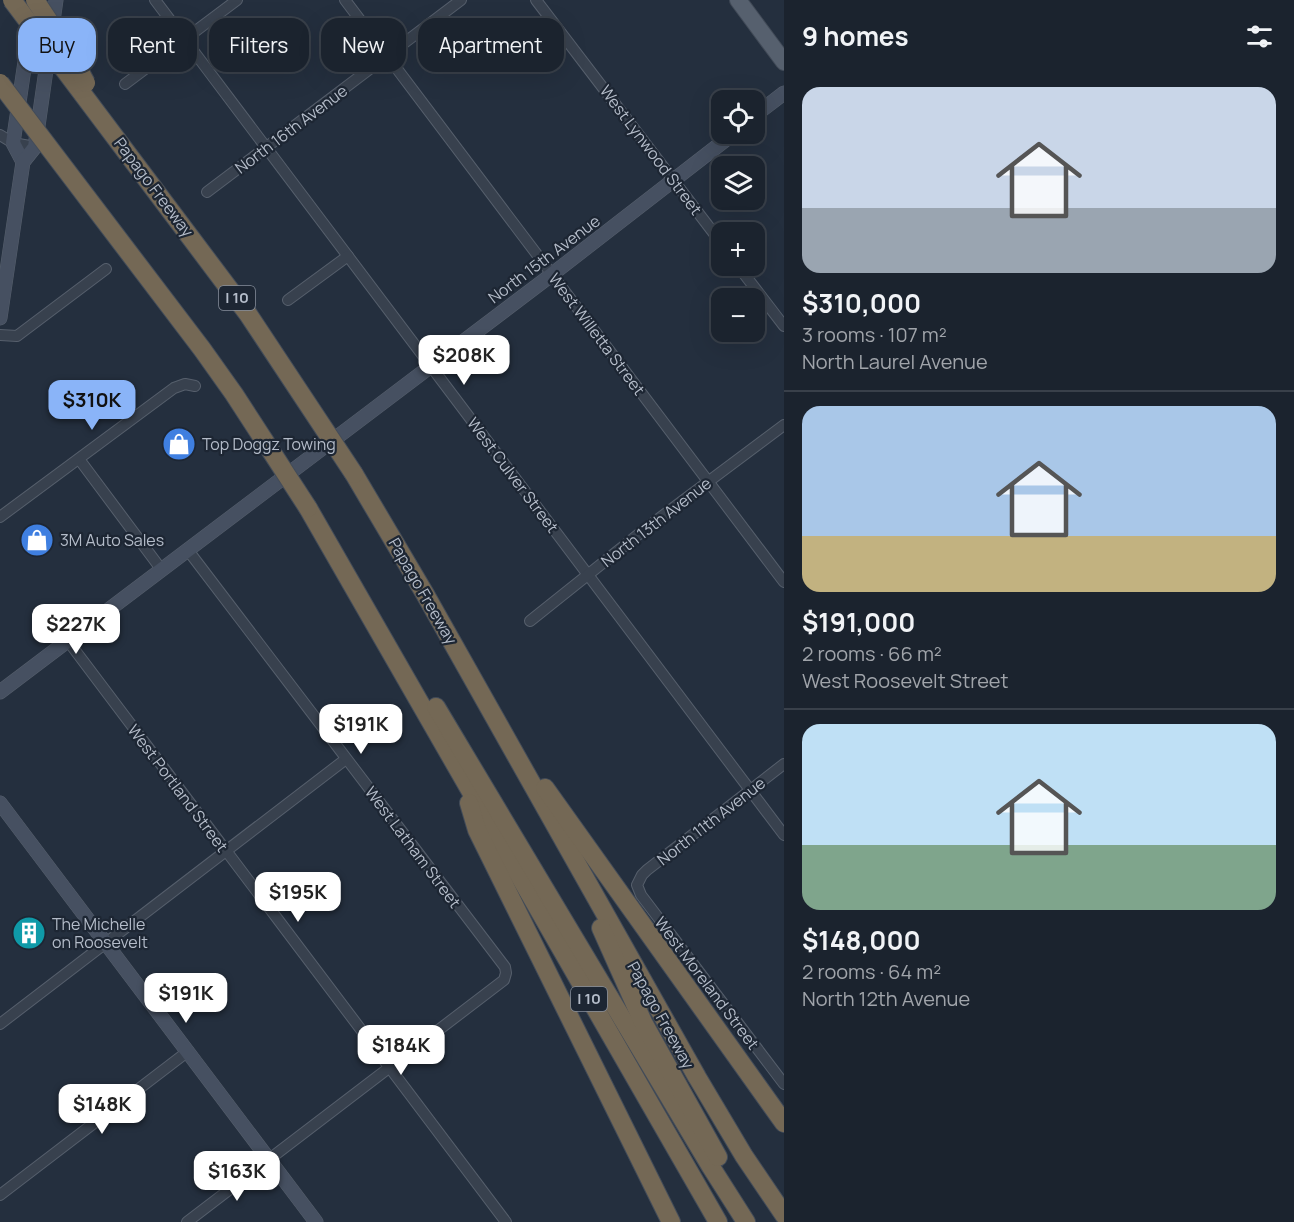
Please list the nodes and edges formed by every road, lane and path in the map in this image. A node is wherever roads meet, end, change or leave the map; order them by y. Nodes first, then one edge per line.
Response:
1 (12, 0) edge
2 (34, 0) edge
3 (56, 0) edge
4 (155, 0) edge
5 (237, 0) edge
6 (345, 0) edge
7 (461, 0) edge
8 (536, 0) edge
9 (738, 0) edge
10 (169, 18) edge
11 (358, 18) edge
12 (197, 30) edge
13 (406, 42) edge
14 (197, 55) edge
15 (784, 62) edge
16 (141, 72) edge
17 (366, 72) edge
18 (399, 72) edge
19 (0, 83) edge
20 (125, 84) dead end
21 (784, 93) edge
22 (0, 104) edge
23 (765, 108) edge
24 (111, 129) junction
25 (0, 135) edge
26 (13, 143) junction
27 (720, 144) edge
28 (35, 147) junction
29 (267, 147) junction
30 (23, 162) junction
31 (73, 179) junction
32 (673, 180) junction
33 (207, 192) dead end
34 (711, 230) edge
35 (348, 256) junction
36 (106, 269) dead end
37 (552, 274) junction
38 (746, 276) edge
39 (288, 300) dead end
40 (0, 318) edge
41 (784, 326) edge
42 (0, 335) edge
43 (431, 366) junction
44 (195, 386) dead end
45 (784, 425) edge
46 (79, 459) junction
47 (708, 482) junction
48 (0, 517) edge
49 (187, 549) junction
50 (161, 568) junction
51 (588, 574) junction
52 (784, 582) edge
53 (354, 586) junction
54 (530, 621) dead end
55 (68, 641) junction
56 (0, 692) edge
57 (490, 711) junction
58 (346, 759) junction
59 (784, 764) edge
60 (461, 775) junction
61 (750, 791) junction
62 (0, 803) edge
63 (784, 835) edge
64 (565, 845) junction
65 (226, 851) junction
66 (639, 880) joint
67 (106, 944) junction
68 (0, 1024) edge
69 (187, 1052) junction
70 (389, 1068) junction
71 (784, 1084) edge
72 (784, 1123) edge
73 (269, 1160) junction
74 (0, 1194) edge
75 (784, 1215) edge
76 (187, 1222) edge
77 (316, 1222) edge
78 (506, 1222) edge
79 (671, 1222) edge
80 (718, 1222) edge
81 (746, 1222) edge
82 (759, 1222) edge

1 - 24 highway, Papago Freeway / I 10, bridge
2 - 24 highway, bridge
2 - 26 street
3 - 28 street
4 - 10 street, West Culver Street
5 - 12 street
6 - 11 street, West Willetta Street
7 - 13 street, North 16th Avenue
8 - 32 street, West Lynwood Street
9 - 15 main road
14 - 29 street, West Culver Street
16 - 20 street
17 - 29 street, North 16th Avenue
18 - 37 street, West Willetta Street
19 - 31 highway, I 10, bridge
21 - 23 street
22 - 31 highway, bridge
24 - 57 highway, Papago Freeway / I 10, bridge
25 - 26 street
26 - 28 street
26 - 30 street
27 - 32 street, North 15th Avenue
28 - 30 street
29 - 33 street, North 16th Avenue
29 - 35 street, West Culver Street
30 - 40 street
31 - 53 highway, I 10, bridge
32 - 34 street, West Lynwood Street
32 - 37 street, North 15th Avenue
35 - 39 street
35 - 43 street, West Culver Street
36 - 42 street
37 - 43 street, North 15th Avenue
37 - 47 street, West Willetta Street
38 - 41 street
43 - 49 street, North 15th Avenue
43 - 51 street, West Culver Street
44 - 46 street
45 - 47 street, North 13th Avenue
46 - 48 street
46 - 50 street
47 - 51 street, North 13th Avenue
47 - 52 street, West Willetta Street
49 - 50 street, North 15th Avenue
49 - 58 street, West Latham Street
50 - 55 street, North 15th Avenue
51 - 54 street, North 13th Avenue
51 - 61 street, West Culver Street
53 - 60 highway, I 10
53 - 81 highway
55 - 56 street, North 15th Avenue
55 - 65 street, West Portland Street
57 - 64 highway, Papago Freeway / I 10
57 - 72 highway
58 - 65 street
58 - 70 street, West Latham Street
59 - 61 street, North 11th Avenue
60 - 79 highway
60 - 80 highway, I 10
61 - 63 street, West Culver Street
61 - 66 street, North 11th Avenue
62 - 67 street
64 - 75 highway, Papago Freeway / I 10
64 - 82 highway
65 - 67 street
65 - 70 street, West Portland Street
66 - 71 street, West Moreland Street
67 - 68 street
67 - 69 street
69 - 73 street
69 - 74 street
70 - 73 street
70 - 78 street, West Portland Street
73 - 76 street
73 - 77 street

